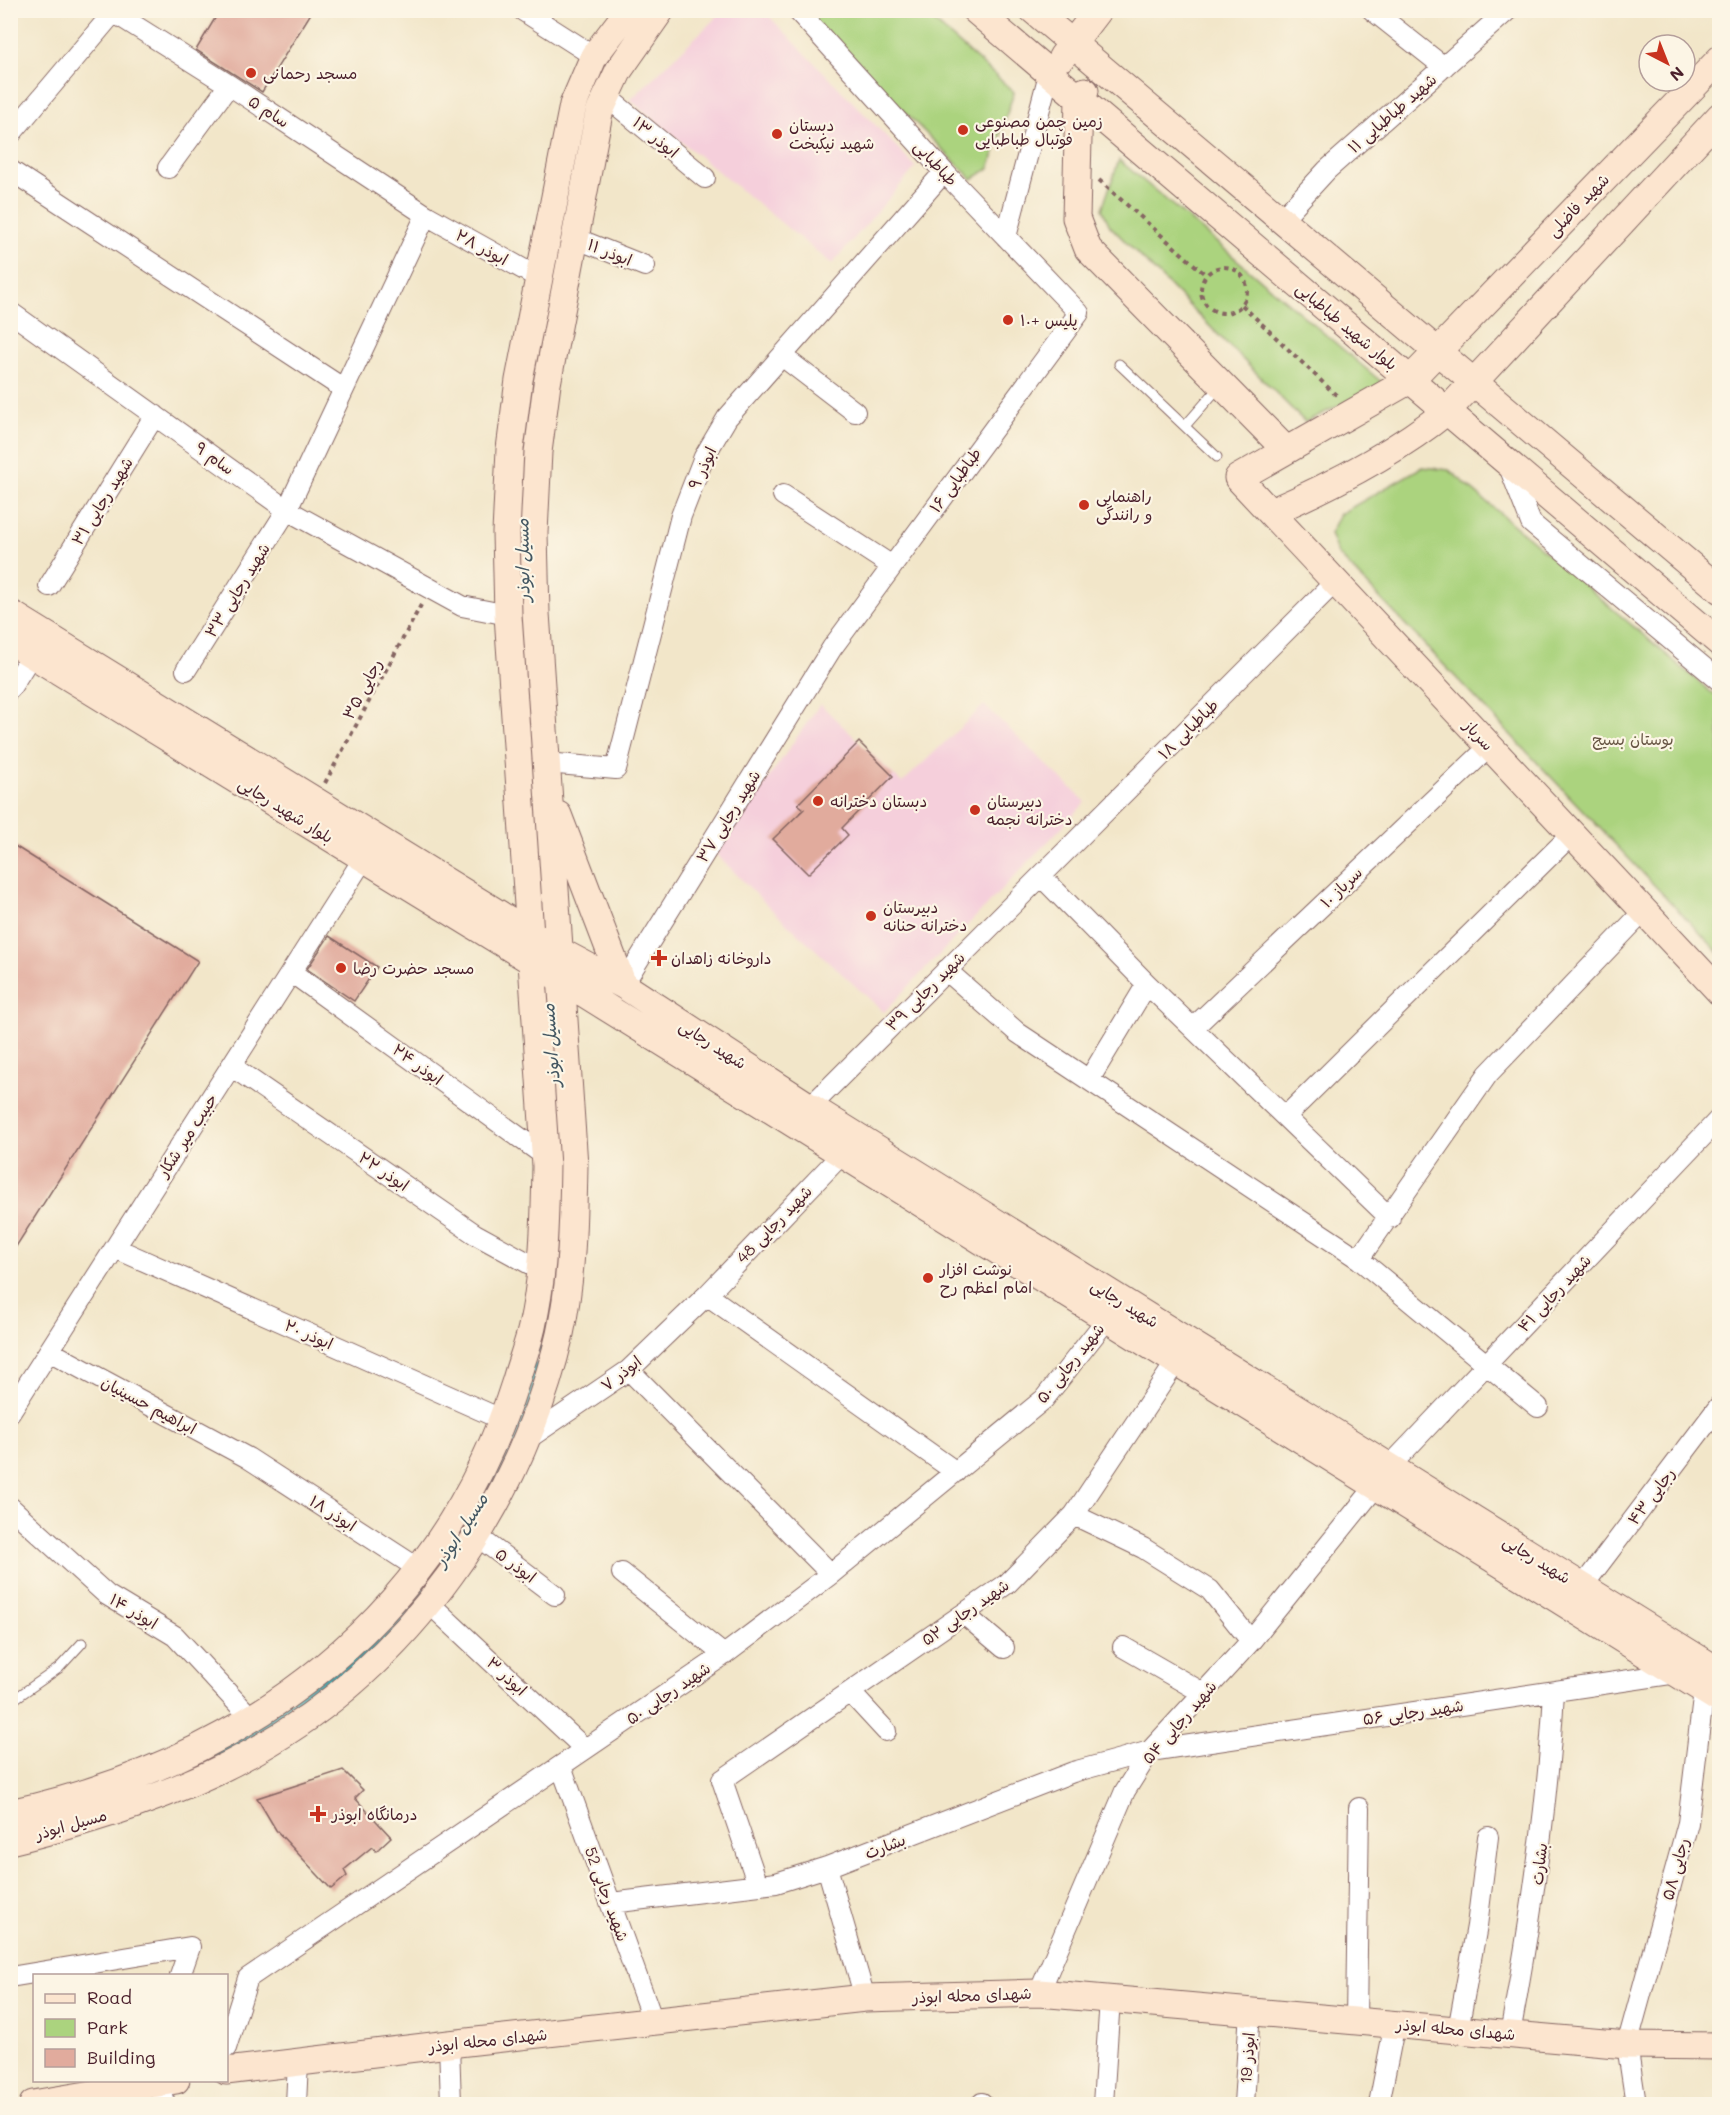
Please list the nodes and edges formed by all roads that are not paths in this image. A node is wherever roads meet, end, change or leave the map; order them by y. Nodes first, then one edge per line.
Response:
1 (522, 10) edge
2 (629, 10) edge
3 (661, 10) edge
4 (797, 10) edge
5 (975, 10) edge
6 (1033, 10) edge
7 (1098, 10) edge
8 (1508, 10) edge
9 (1372, 11) edge
10 (111, 12) edge
11 (1072, 44) junction
12 (594, 56) junction
13 (1719, 59) edge
14 (1444, 67) junction
15 (1102, 68) junction
16 (1049, 74) junction
17 (229, 85) junction
18 (607, 97) junction
19 (1078, 99) junction
20 (1719, 116) edge
21 (14, 123) edge
22 (168, 168) dead end
23 (10, 170) edge
24 (944, 172) junction
25 (705, 177) dead end
26 (426, 215) junction
27 (1281, 220) junction
28 (1006, 237) junction
29 (575, 238) junction
30 (645, 266) dead end
31 (539, 278) junction
32 (10, 312) edge
33 (1079, 313) joint
34 (1436, 352) junction
35 (782, 356) junction
36 (1119, 364) dead end
37 (1410, 380) junction
38 (1473, 381) junction
39 (1221, 384) junction
40 (344, 389) junction
41 (1447, 411) junction
42 (855, 412) dead end
43 (155, 415) junction
44 (1185, 426) junction
45 (1286, 450) junction
46 (1217, 457) dead end
47 (1507, 462) junction
48 (1238, 478) joint
49 (783, 495) dead end
50 (287, 510) junction
51 (1271, 512) junction
52 (892, 566) junction
53 (1335, 582) junction
54 (49, 586) dead end
55 (1719, 590) edge
56 (10, 613) edge
57 (508, 615) junction
58 (1719, 643) edge
59 (21, 648) edge
60 (832, 648) joint
61 (186, 670) dead end
62 (1719, 681) edge
63 (10, 689) edge
64 (1490, 746) junction
65 (547, 775) junction
66 (1572, 834) junction
67 (364, 858) junction
68 (1041, 876) junction
69 (1644, 911) junction
70 (530, 933) junction
71 (559, 951) junction
72 (532, 961) junction
73 (946, 970) junction
74 (291, 972) junction
75 (561, 979) junction
76 (1147, 984) junction
77 (623, 985) junction
78 (1719, 992) edge
79 (1192, 1028) junction
80 (231, 1066) junction
81 (1089, 1080) junction
82 (810, 1107) junction
83 (1285, 1117) junction
84 (1719, 1118) edge
85 (842, 1154) junction
86 (545, 1156) junction
87 (1390, 1218) junction
88 (115, 1248) junction
89 (1359, 1259) junction
90 (541, 1270) junction
91 (707, 1295) junction
92 (1107, 1318) junction
93 (50, 1351) junction
94 (1176, 1362) junction
95 (1486, 1365) junction
96 (628, 1370) junction
97 (1719, 1405) edge
98 (1538, 1407) dead end
99 (10, 1412) edge
100 (503, 1420) junction
101 (526, 1440) junction
102 (248, 1458) joint
103 (956, 1472) junction
104 (1383, 1477) junction
105 (10, 1507) edge
106 (1074, 1515) junction
107 (477, 1536) junction
108 (419, 1569) junction
109 (622, 1573) dead end
110 (831, 1574) junction
111 (1582, 1587) junction
112 (555, 1595) dead end
113 (429, 1603) junction
114 (964, 1614) junction
115 (1251, 1641) junction
116 (81, 1643) dead end
117 (1123, 1647) dead end
118 (1004, 1648) dead end
119 (724, 1655) junction
120 (1677, 1673) junction
121 (1715, 1679) edge
122 (1554, 1691) junction
123 (850, 1692) junction
124 (1203, 1693) junction
125 (10, 1702) edge
126 (252, 1719) junction
127 (886, 1731) dead end
128 (585, 1749) junction
129 (1150, 1751) junction
130 (561, 1766) junction
131 (1359, 1808) dead end
132 (10, 1813) edge
133 (1488, 1838) dead end
134 (10, 1841) edge
135 (827, 1868) junction
136 (758, 1885) junction
137 (610, 1904) junction
138 (181, 1974) edge
139 (10, 1977) edge
140 (1039, 1993) junction
141 (865, 1998) junction
142 (1110, 1999) junction
143 (1250, 2011) junction
144 (653, 2021) junction
145 (1356, 2021) junction
146 (1395, 2023) junction
147 (1458, 2030) junction
148 (1510, 2034) junction
149 (228, 2042) edge
150 (448, 2044) junction
151 (1627, 2044) junction
152 (1719, 2046) edge
153 (298, 2062) junction
154 (228, 2072) edge
155 (165, 2087) edge
156 (37, 2104) edge
157 (296, 2104) edge
158 (451, 2104) edge
159 (1103, 2104) edge
160 (1244, 2104) edge
161 (1379, 2104) edge
162 (1636, 2104) edge

1 - 12 street
2 - 12 street, مسیل ابوذر
3 - 18 street, مسیل ابوذر
4 - 24 street, طباطبایی
5 - 16 street, بلوار شهید طباطبایی
6 - 11 street
7 - 11 street
8 - 14 street, شهید طباطبایی ۱۱
9 - 14 street
10 - 17 street, سام ۵
10 - 21 street
11 - 15 street
11 - 16 street
12 - 31 street, مسیل ابوذر
13 - 34 street, شهید فاضلی
14 - 27 street, شهید طباطبایی ۱۱
15 - 19 street
15 - 27 street
16 - 19 street, بلوار شهید طباطبایی
16 - 28 street
17 - 22 street
17 - 26 street, سام ۵
18 - 25 street, ابوذر ۱۳
18 - 29 street, مسیل ابوذر
19 - 37 street, بلوار شهید طباطبایی
19 - 39 street
20 - 38 street
23 - 40 street
24 - 28 street, طباطبایی
24 - 35 street, ابوذر ۹
26 - 31 street, ابوذر ۲۸
26 - 40 street, شهید رجایی ۳۳
27 - 34 street
28 - 33 street, طباطبایی
29 - 30 street, ابوذر ۱۱
29 - 65 street, مسیل ابوذر
31 - 57 street, مسیل ابوذر
32 - 43 street, سام ۹
33 - 52 street, طباطبایی ۱۶
34 - 37 street, شهید فاضلی
34 - 38 street
35 - 42 street
35 - 65 street, ابوذر ۹
36 - 44 lane
37 - 41 street, بلوار شهید طباطبایی
37 - 45 street, شهید فاضلی
38 - 41 street
38 - 55 street
39 - 44 lane
39 - 45 street
40 - 50 street, شهید رجایی ۳۳
41 - 47 street, بلوار شهید طباطبایی
41 - 51 street
43 - 50 street, سام ۹
43 - 54 street, شهید رجایی ۳۱
44 - 46 lane
45 - 48 street, شهید فاضلی
47 - 58 street, بلوار شهید طباطبایی
47 - 62 street
48 - 51 street, سرباز
49 - 52 street
50 - 57 street, سام ۹
50 - 61 street, شهید رجایی ۳۳
51 - 53 street, سرباز
52 - 60 street, طباطبایی ۱۶
53 - 64 street, سرباز
53 - 68 street, طباطبایی ۱۸
56 - 70 street, بلوار شهید رجایی
57 - 70 street, مسیل ابوذر
59 - 63 street
59 - 67 street, بلوار شهید رجایی
60 - 77 street, شهید رجایی ۳۷
64 - 66 street, سرباز
64 - 79 street, سرباز ۱۰
65 - 71 street, مسیل ابوذر
65 - 77 street
66 - 69 street, سرباز
66 - 83 street
67 - 72 street, بلوار شهید رجایی
67 - 74 street, حبیب میر شکار
68 - 73 street, شهید رجایی ۳۹
68 - 76 street
69 - 78 street, سرباز
69 - 87 street
70 - 71 street, شهید رجایی
70 - 72 street, مسیل ابوذر
71 - 75 street, مسیل ابوذر
71 - 77 street, شهید رجایی
72 - 75 street, بلوار شهید رجایی
72 - 86 street, مسیل ابوذر
73 - 81 street
73 - 82 street, شهید رجایی ۳۹
74 - 80 street, حبیب میر شکار
74 - 86 street, ابوذر ۲۴
75 - 85 street, شهید رجایی
75 - 101 street, مسیل ابوذر
76 - 79 street
76 - 81 street
77 - 82 street, شهید رجایی
79 - 83 street
80 - 88 street, حبیب میر شکار
80 - 90 street, ابوذر ۲۲
81 - 89 street
82 - 104 street, شهید رجایی
83 - 87 street
84 - 95 street, شهید رجایی ۴۱
85 - 91 street, شهید رجایی 48
85 - 92 street, شهید رجایی
86 - 90 street, مسیل ابوذر
87 - 89 street
88 - 93 street, حبیب میر شکار
88 - 100 street, ابوذر ۲۰
89 - 95 street
90 - 100 street, مسیل ابوذر
91 - 96 street, ابوذر ۷
91 - 103 street
92 - 94 street, شهید رجایی
92 - 103 street, شهید رجایی ۵۰
93 - 99 street, حبیب میر شکار
93 - 102 street, ابراهیم حسینیان
94 - 104 street, شهید رجایی
94 - 106 street, شهید رجایی ۵۲
95 - 98 street
95 - 104 street, شهید رجایی ۴۱
96 - 101 street, ابوذر ۷
96 - 110 street
97 - 111 street, رجایی ۴۳
100 - 108 street, مسیل ابوذر
101 - 107 street, مسیل ابوذر
102 - 108 street, ابوذر ۱۸
103 - 110 street, شهید رجایی ۵۰
104 - 111 street, شهید رجایی
104 - 115 street, شهید رجایی ۵۴
104 - 120 street, شهید رجایی
105 - 126 street, ابوذر ۱۴
106 - 114 street, شهید رجایی ۵۲
106 - 115 street
107 - 112 street, ابوذر ۵
107 - 113 street, مسیل ابوذر
108 - 126 street, مسیل ابوذر
109 - 119 street
110 - 119 street, شهید رجایی ۵۰
111 - 121 street, شهید رجایی
113 - 128 street, ابوذر ۳
113 - 134 street, مسیل ابوذر
114 - 118 street
114 - 123 street, شهید رجایی ۵۲
115 - 124 street, شهید رجایی ۵۴
116 - 125 lane
117 - 124 street
119 - 128 street, شهید رجایی ۵۰
120 - 121 street, شهید رجایی
120 - 122 street, شهید رجایی ۵۶
121 - 151 street, رجایی ۵۸
122 - 129 street, شهید رجایی ۵۶
122 - 148 street, بشارت
123 - 127 street
123 - 136 street, شهید رجایی ۵۲
124 - 129 street, شهید رجایی ۵۴
126 - 132 street, مسیل ابوذر
128 - 130 street, شهید رجایی ۵۰
129 - 135 street, بشارت
129 - 140 street, شهید رجایی ۵۴
130 - 137 street, شهید رجایی 52
130 - 149 street, شهید رجایی ۵۰
131 - 145 street
133 - 147 street
135 - 136 street, بشارت
135 - 141 street
136 - 137 street, بشارت
137 - 144 street, شهید رجایی 52
138 - 139 street
140 - 141 street, شهدای محله ابوذر
140 - 142 street, شهدای محله ابوذر
141 - 144 street, شهدای محله ابوذر
142 - 143 street, شهدای محله ابوذر
142 - 159 street
143 - 145 street, شهدای محله ابوذر
143 - 160 street, ابوذر 19
144 - 150 street, شهدای محله ابوذر
145 - 146 street, شهدای محله ابوذر
146 - 147 street, شهدای محله ابوذر
146 - 161 street
147 - 148 street, شهدای محله ابوذر
148 - 151 street, شهدای محله ابوذر
150 - 153 street, شهدای محله ابوذر
150 - 158 street
151 - 152 street, شهدای محله ابوذر
151 - 162 street
153 - 154 street, شهدای محله ابوذر
153 - 157 street
155 - 156 street

